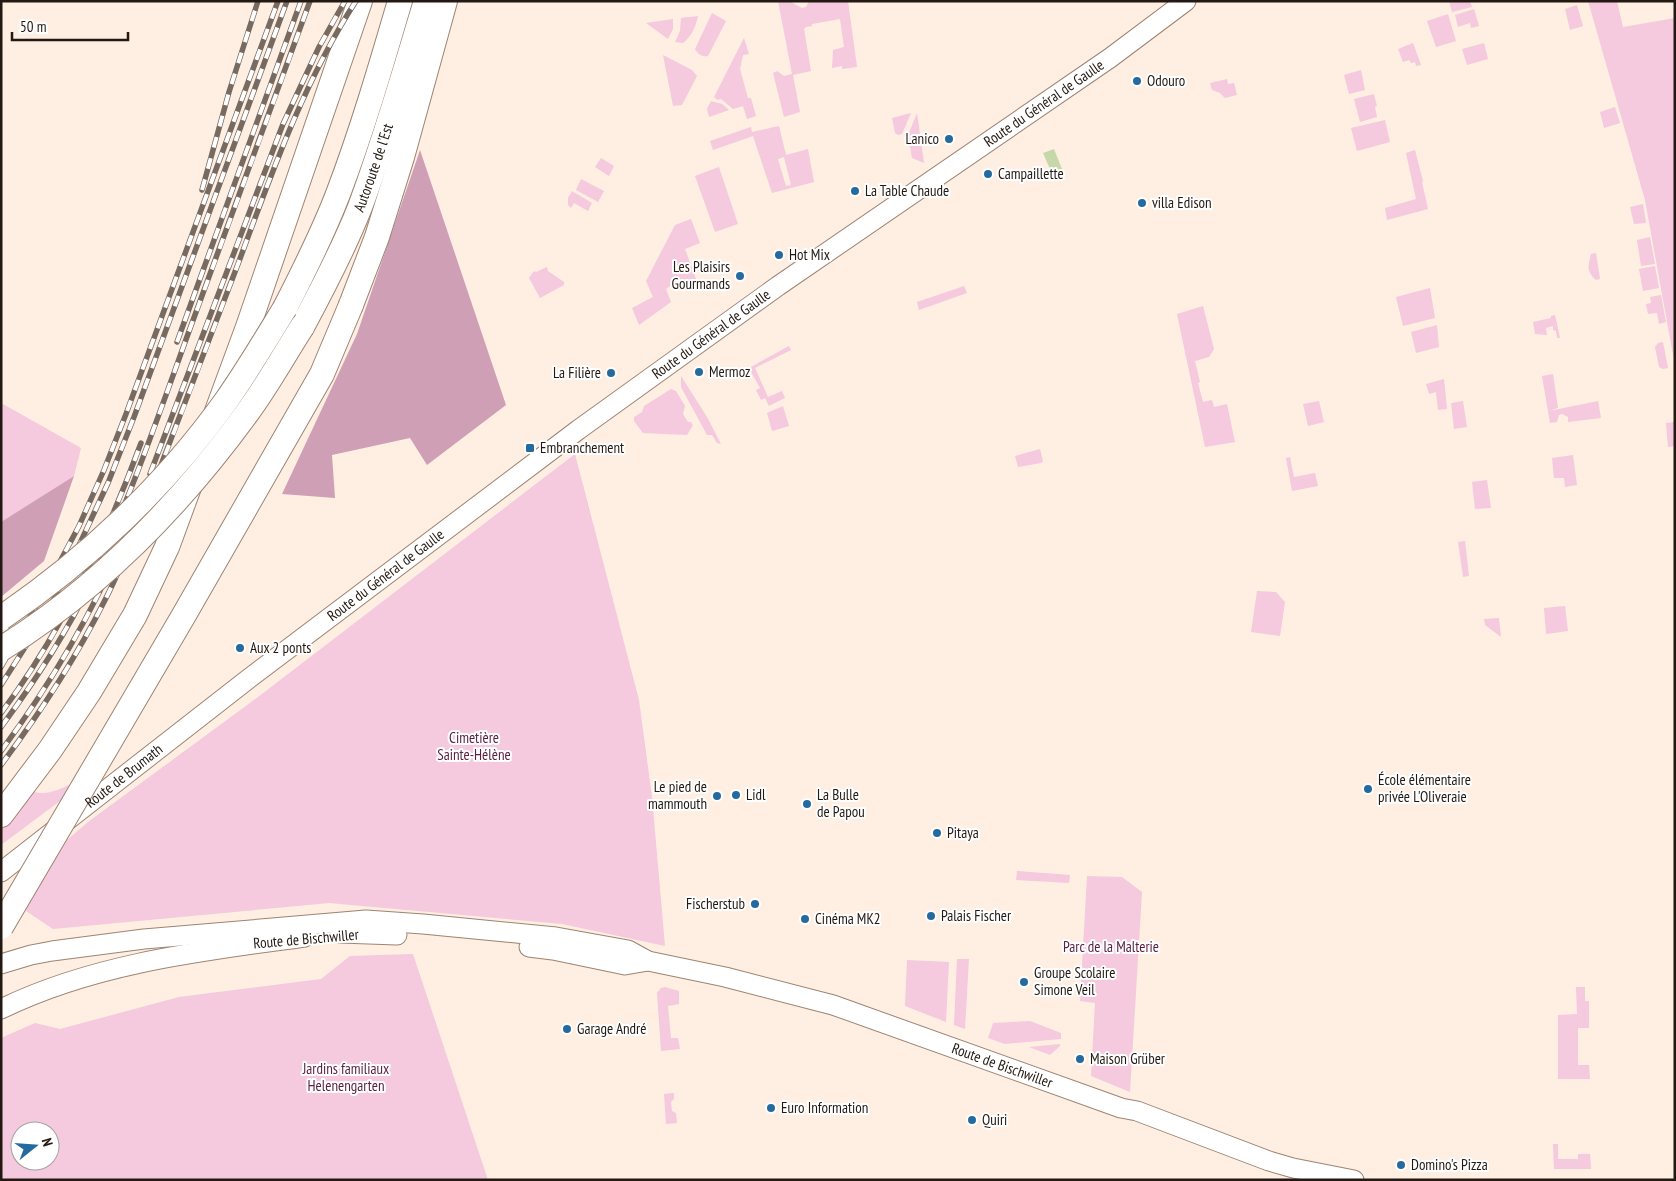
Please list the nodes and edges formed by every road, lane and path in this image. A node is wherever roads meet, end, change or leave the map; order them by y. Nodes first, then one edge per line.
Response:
1 (360, 1) edge
2 (400, 1) edge
3 (426, 1) edge
4 (445, 1) edge
5 (1186, 1) edge
6 (1, 618) edge
7 (1, 649) edge
8 (247, 680) joint
9 (1, 815) edge
10 (1, 872) edge
11 (1, 928) edge
12 (648, 962) junction
13 (1, 964) edge
14 (1, 1009) edge
15 (1354, 1180) edge

1 - 9 highway
2 - 6 highway, Autoroute de l’Est, bridge
3 - 7 highway, Autoroute de l’Est, bridge
4 - 11 highway, bridge
5 - 8 main road, Route du Général de Gaulle
8 - 10 main road, Route de Brumath
12 - 13 main road, Route de Bischwiller
12 - 14 main road, Route de Bischwiller
12 - 15 main road, Route de Bischwiller

